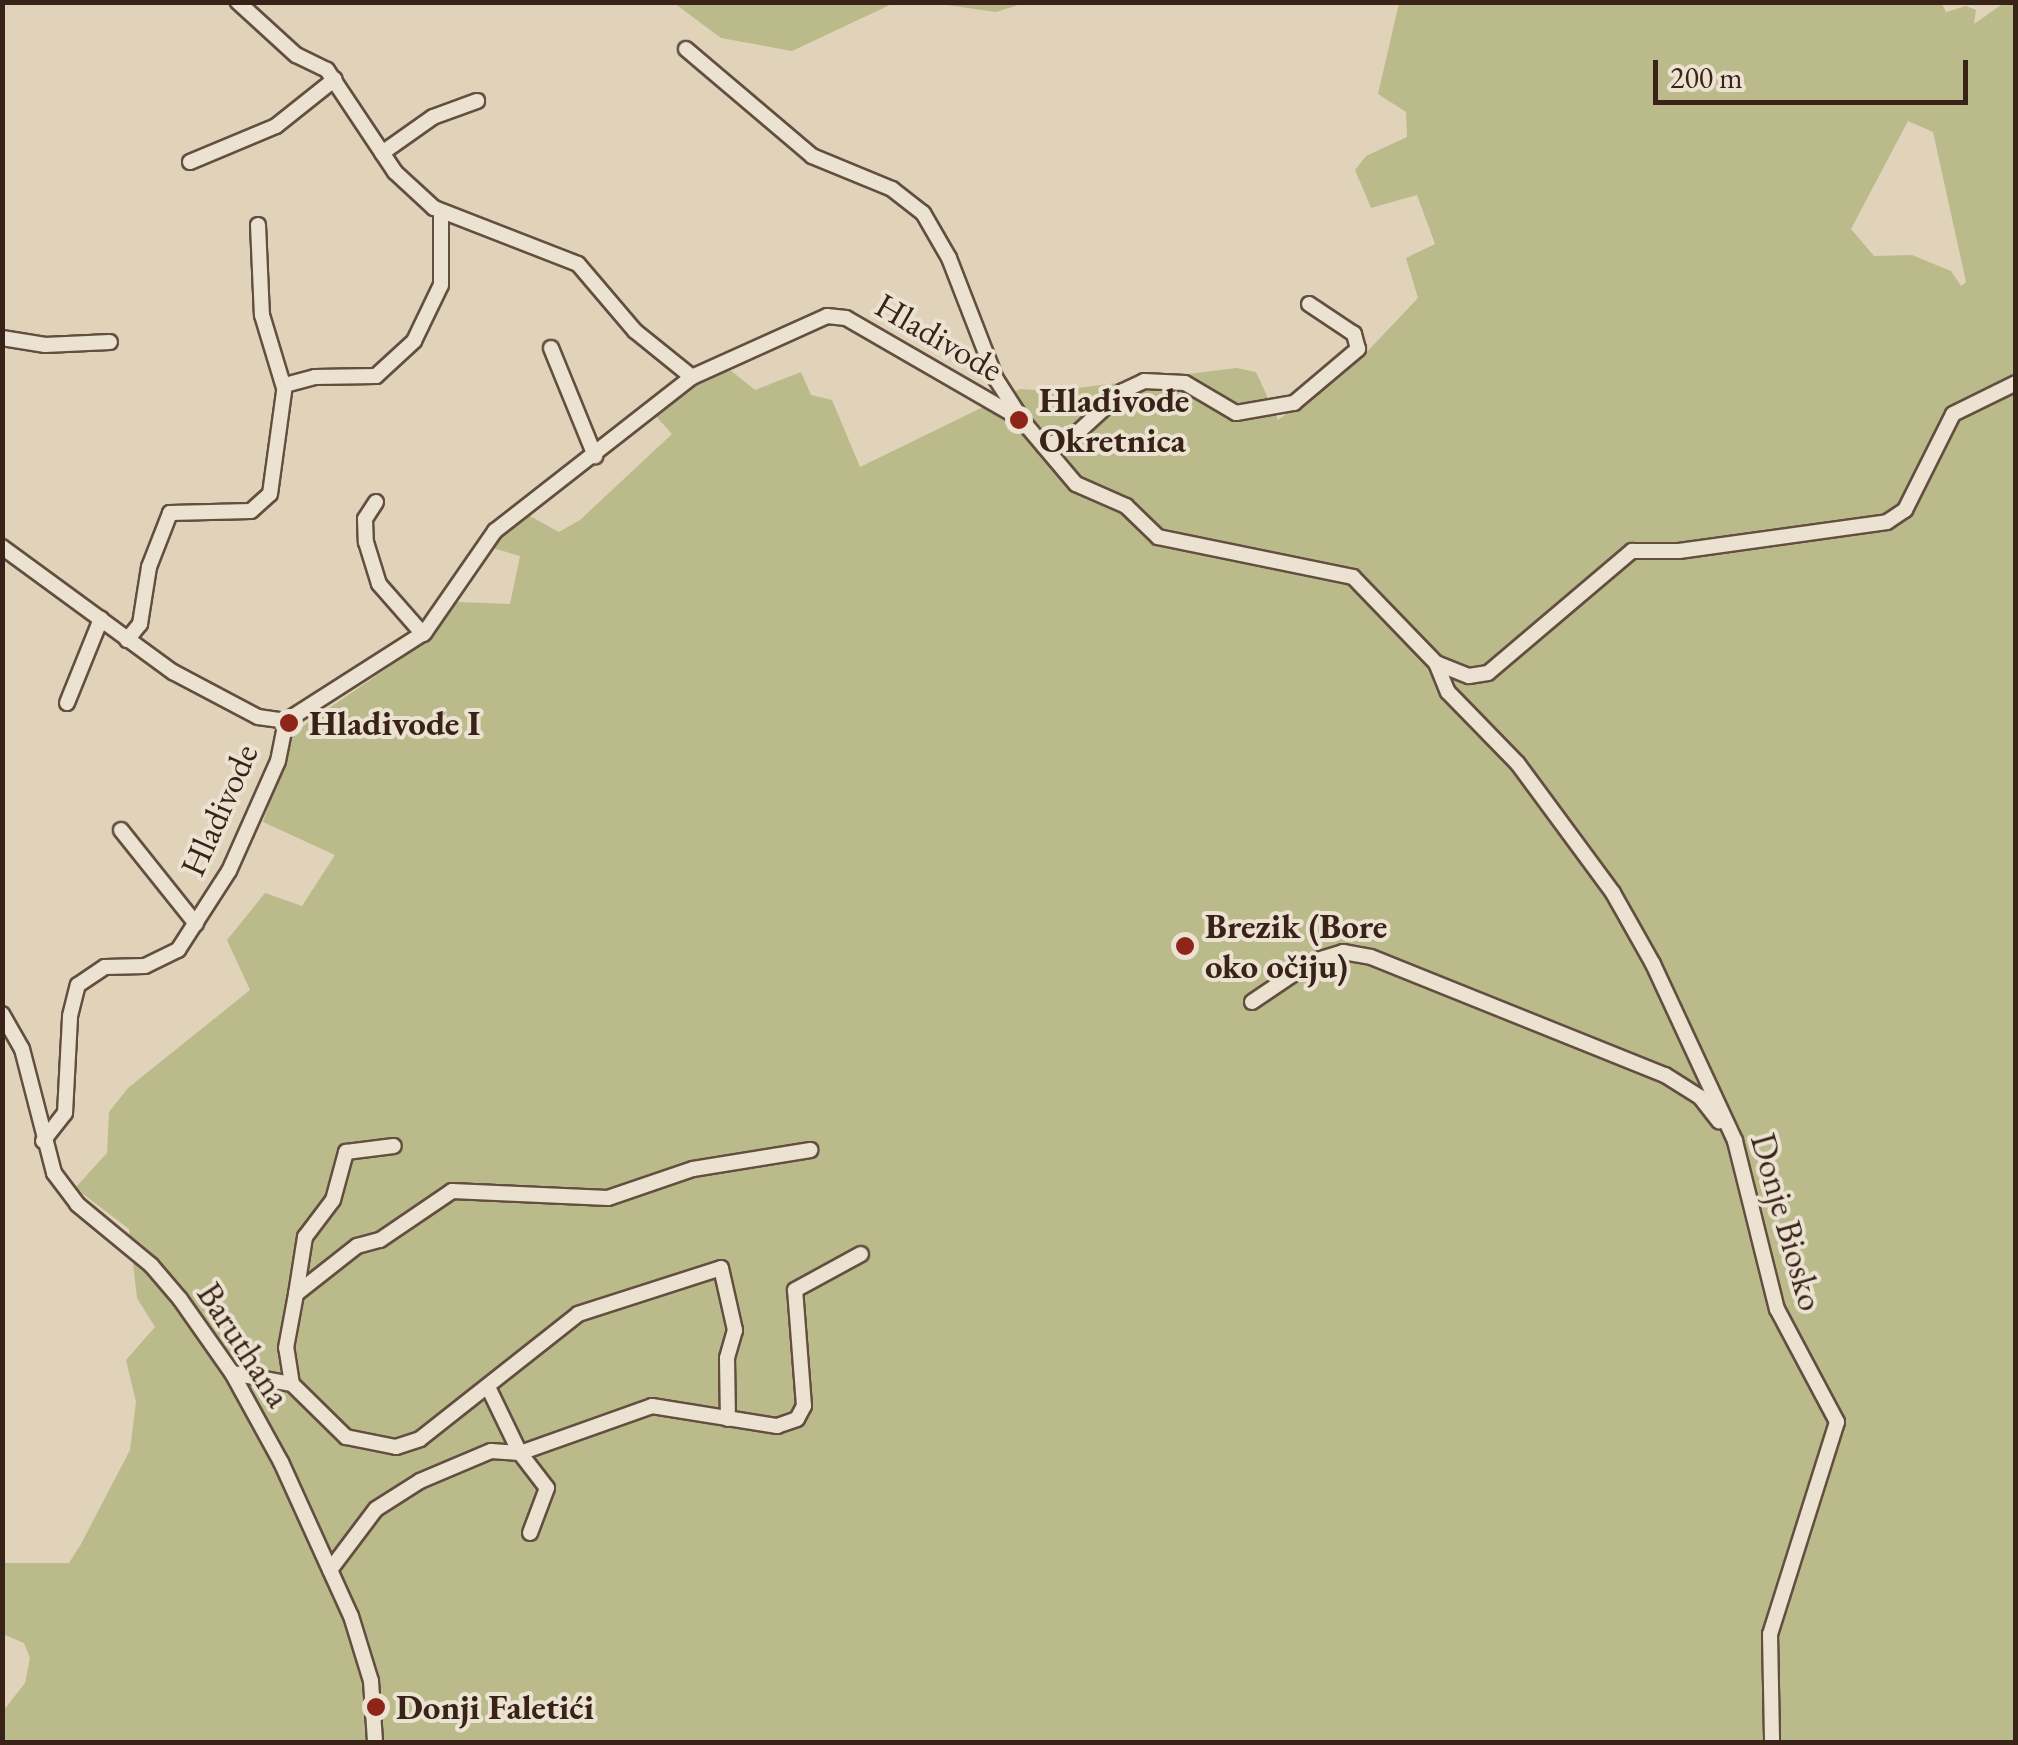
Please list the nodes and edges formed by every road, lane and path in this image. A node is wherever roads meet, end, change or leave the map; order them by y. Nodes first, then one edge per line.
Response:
1 (238, 2) edge
2 (686, 48) dead end
3 (335, 79) junction
4 (478, 101) dead end
5 (382, 153) junction
6 (190, 162) dead end
7 (441, 212) junction
8 (258, 224) dead end
9 (1309, 304) dead end
10 (2, 338) edge
11 (110, 342) dead end
12 (550, 348) dead end
13 (692, 377) junction
14 (2016, 383) edge
15 (284, 388) junction
16 (1022, 418) junction
17 (1044, 446) junction
18 (595, 456) junction
19 (376, 502) dead end
20 (2, 547) edge
21 (101, 620) junction
22 (422, 634) junction
23 (128, 640) junction
24 (1436, 663) junction
25 (67, 703) dead end
26 (286, 721) junction
27 (121, 830) dead end
28 (198, 922) junction
29 (1252, 1002) dead end
30 (4, 1016) edge
31 (43, 1141) junction
32 (1735, 1141) junction
33 (394, 1146) dead end
34 (810, 1150) dead end
35 (861, 1254) dead end
36 (296, 1294) junction
37 (232, 1373) junction
38 (292, 1384) junction
39 (489, 1389) junction
40 (728, 1419) junction
41 (520, 1453) junction
42 (530, 1532) dead end
43 (330, 1570) junction
44 (376, 1742) edge
45 (1772, 1742) edge

1 - 3 street
2 - 16 street
3 - 5 street
3 - 6 street
4 - 5 street
5 - 7 street
7 - 13 street
7 - 15 street
8 - 15 street
9 - 17 street
10 - 11 street
12 - 18 street
13 - 16 street, Hladivode
13 - 18 street, Hladivode
14 - 24 street
15 - 23 street
16 - 17 street, Hladivode
17 - 24 street, Hladivode
18 - 22 street, Hladivode
19 - 22 street
20 - 21 street, Hladivode
21 - 23 street, Hladivode
21 - 25 street
22 - 26 street, Hladivode
23 - 26 street, Hladivode
24 - 32 street, Donje Biosko
26 - 28 street, Hladivode
27 - 28 street
28 - 31 street
29 - 32 street
30 - 31 street, Baruthana
31 - 37 street, Baruthana
32 - 45 street, Donje Biosko
33 - 36 street
34 - 36 street
35 - 40 street
36 - 38 street
37 - 38 street
37 - 43 street, Baruthana
38 - 39 street
39 - 40 street
39 - 41 street
40 - 41 street
41 - 42 street
41 - 43 street
43 - 44 street, Baruthana

